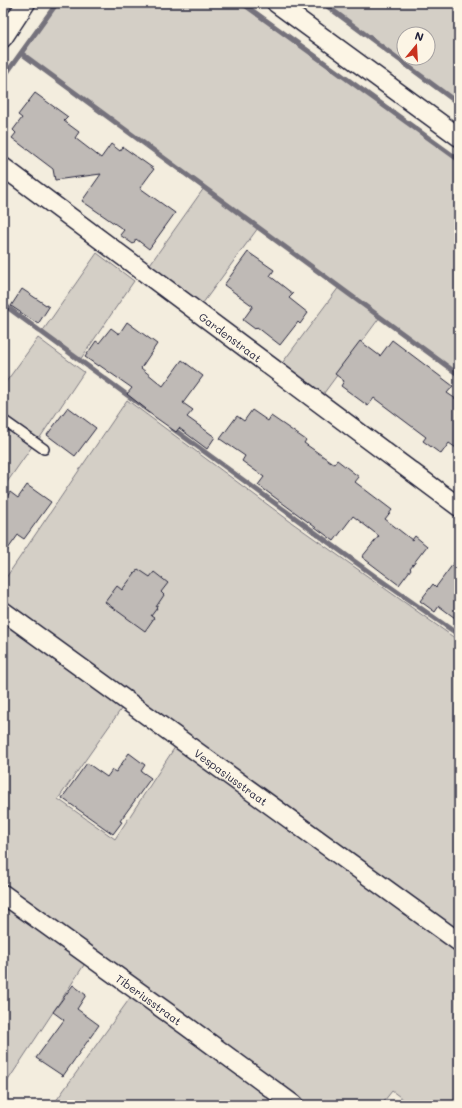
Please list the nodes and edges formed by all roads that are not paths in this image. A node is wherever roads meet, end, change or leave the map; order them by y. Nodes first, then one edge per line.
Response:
1 (26, 3) edge
2 (276, 3) edge
3 (3, 38) edge
4 (459, 137) edge
5 (3, 167) edge
6 (3, 420) edge
7 (44, 449) dead end
8 (459, 507) edge
9 (3, 611) edge
10 (3, 894) edge
11 (459, 942) edge
12 (294, 1105) edge

1 - 3 street
2 - 4 street
5 - 8 street, Gardenstraat
6 - 7 lane
9 - 11 street, Vespasiusstraat
10 - 12 street, Tiberiusstraat

